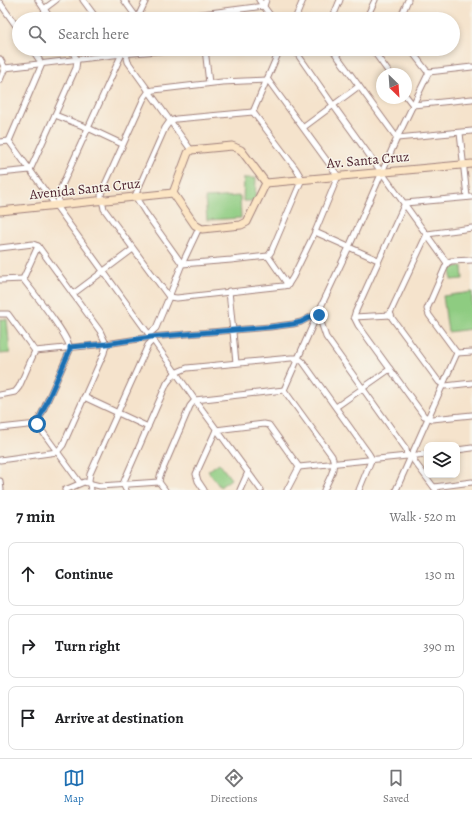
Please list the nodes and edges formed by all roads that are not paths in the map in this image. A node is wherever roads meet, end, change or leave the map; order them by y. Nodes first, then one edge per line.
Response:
1 (38, 0) edge
2 (56, 0) edge
3 (83, 0) edge
4 (124, 0) edge
5 (146, 0) edge
6 (259, 0) edge
7 (266, 0) edge
8 (303, 0) edge
9 (340, 0) edge
10 (375, 0) edge
11 (408, 0) edge
12 (0, 2) edge
13 (264, 6) junction
14 (44, 9) junction
15 (46, 12) edge
16 (92, 12) edge
17 (133, 12) edge
18 (142, 12) edge
19 (230, 12) edge
20 (268, 12) edge
21 (298, 12) edge
22 (335, 12) edge
23 (369, 12) edge
24 (403, 12) edge
25 (12, 20) edge
26 (37, 56) edge
27 (75, 56) edge
28 (99, 56) edge
29 (119, 56) edge
30 (124, 56) edge
31 (206, 56) edge
32 (277, 56) edge
33 (299, 56) edge
34 (337, 56) edge
35 (377, 56) edge
36 (415, 56) edge
37 (0, 59) edge
38 (77, 60) junction
39 (42, 64) junction
40 (472, 67) edge
41 (5, 68) junction
42 (386, 68) edge
43 (429, 72) junction
44 (0, 80) edge
45 (268, 80) junction
46 (209, 83) junction
47 (359, 86) junction
48 (149, 91) junction
49 (472, 99) edge
50 (333, 105) junction
51 (413, 105) junction
52 (253, 112) junction
53 (55, 115) junction
54 (170, 121) junction
55 (304, 127) junction
56 (88, 128) junction
57 (472, 131) edge
58 (460, 133) junction
59 (397, 138) junction
60 (9, 141) junction
61 (0, 142) edge
62 (122, 144) junction
63 (191, 150) junction
64 (472, 164) edge
65 (463, 165) junction
66 (30, 170) junction
67 (0, 173) edge
68 (381, 173) junction
69 (338, 176) junction
70 (302, 179) junction
71 (266, 183) junction
72 (173, 193) junction
73 (135, 196) junction
74 (470, 197) edge
75 (102, 200) junction
76 (56, 204) junction
77 (405, 204) junction
78 (0, 211) edge
79 (199, 228) junction
80 (472, 228) edge
81 (314, 232) junction
82 (427, 234) junction
83 (38, 246) junction
84 (349, 247) junction
85 (0, 248) edge
86 (133, 249) junction
87 (268, 256) junction
88 (378, 260) junction
89 (472, 260) edge
90 (447, 263) junction
91 (182, 264) junction
92 (103, 271) junction
93 (23, 279) junction
94 (0, 280) edge
95 (288, 284) junction
96 (229, 292) junction
97 (72, 294) junction
98 (169, 297) junction
99 (318, 313) junction
100 (0, 314) edge
101 (390, 315) junction
102 (354, 318) junction
103 (233, 330) junction
104 (151, 337) junction
105 (106, 344) junction
106 (70, 347) junction
107 (34, 351) junction
108 (472, 352) edge
109 (457, 353) junction
110 (298, 358) junction
111 (236, 363) junction
112 (390, 369) junction
113 (175, 373) junction
114 (472, 383) edge
115 (442, 385) junction
116 (363, 388) junction
117 (284, 390) junction
118 (0, 395) edge
119 (84, 397) junction
120 (195, 400) junction
121 (336, 407) junction
122 (118, 413) junction
123 (472, 415) edge
124 (428, 419) junction
125 (37, 424) junction
126 (148, 427) junction
127 (0, 428) edge
128 (216, 430) junction
129 (472, 448) edge
130 (460, 450) edge
131 (57, 452) junction
132 (424, 454) edge
133 (410, 455) junction
134 (372, 459) junction
135 (0, 460) edge
136 (335, 463) junction
137 (299, 467) junction
138 (248, 472) junction
139 (0, 481) edge
140 (159, 482) junction
141 (472, 482) edge
142 (80, 483) junction
143 (89, 483) junction
144 (123, 484) junction
145 (435, 488) edge
146 (1, 490) edge
147 (65, 490) edge
148 (90, 490) edge
149 (126, 490) edge
150 (165, 490) edge
151 (204, 490) edge
152 (240, 490) edge
153 (261, 490) edge
154 (287, 490) edge
155 (324, 490) edge
156 (359, 490) edge
157 (396, 490) edge

1 - 14 street
2 - 14 street
3 - 16 street
4 - 17 street
5 - 18 street
6 - 13 street
7 - 13 street
8 - 21 street
9 - 22 street
10 - 23 street
11 - 24 street
12 - 25 street
13 - 19 street
13 - 20 street
14 - 15 street
26 - 39 street
27 - 38 street
28 - 38 street
29 - 56 street
30 - 48 street
31 - 46 street
32 - 45 street
33 - 50 street
34 - 47 street
35 - 42 street
36 - 43 street
37 - 41 street
38 - 39 street
38 - 53 street
39 - 41 street
39 - 60 street
40 - 43 street
41 - 44 street
43 - 51 street
45 - 46 street
45 - 52 street
45 - 55 street
46 - 48 street
47 - 50 street
47 - 59 street
48 - 54 street
48 - 62 street
49 - 51 street
50 - 55 street
50 - 68 street
51 - 59 street
52 - 54 street
52 - 70 street
53 - 56 street
53 - 66 street
54 - 63 street
54 - 73 street
55 - 69 street
56 - 62 street
56 - 76 street
57 - 58 street
58 - 59 street
58 - 65 street
59 - 68 street
60 - 61 street
60 - 66 street
62 - 75 street
63 - 71 street
63 - 72 street
64 - 65 street, Av. Santa Cruz
65 - 68 street, Av. Santa Cruz
65 - 74 street
66 - 67 street
66 - 76 street
68 - 69 street, Av. Santa Cruz
68 - 77 street
68 - 84 street
69 - 70 street, Av. Santa Cruz
69 - 81 street
70 - 71 street, Av. Santa Cruz
70 - 87 street
71 - 79 street
72 - 73 street, Avenida Santa Cruz
72 - 79 street
73 - 75 street, Avenida Santa Cruz
73 - 91 street
74 - 77 street
75 - 76 street, Avenida Santa Cruz
75 - 86 street
76 - 78 street, Avenida Santa Cruz
76 - 92 street
77 - 82 street
77 - 88 street
79 - 91 street
80 - 82 street
81 - 84 street
81 - 95 street
82 - 90 street
82 - 101 street
83 - 85 street
83 - 93 street
83 - 97 street
84 - 88 street
84 - 99 street
86 - 92 street
86 - 98 street
87 - 91 street
87 - 95 street
88 - 102 street
89 - 90 street
90 - 109 street
91 - 98 street
92 - 97 street
92 - 104 street
93 - 94 street
93 - 106 street
95 - 96 street
96 - 98 street
96 - 103 street
97 - 105 street
98 - 104 street
99 - 103 street
99 - 110 street
99 - 116 street
100 - 107 street
101 - 102 street
101 - 115 street
102 - 112 street
103 - 104 street
103 - 111 street
104 - 105 street
104 - 113 street
104 - 122 street
105 - 106 street
105 - 119 street
106 - 107 street
106 - 125 street
107 - 118 street
108 - 109 street
109 - 115 street
110 - 111 street
110 - 117 street
110 - 121 street
111 - 113 street
112 - 116 street
112 - 124 street
113 - 120 street
113 - 126 street
114 - 115 street
115 - 124 street
116 - 121 street
116 - 133 street
117 - 120 street
117 - 136 street
119 - 122 street
119 - 131 street
120 - 128 street
120 - 140 street
121 - 134 street
122 - 126 street
122 - 143 street
123 - 124 street
124 - 133 street
125 - 127 street
125 - 131 street
126 - 144 street
128 - 137 street
128 - 138 street
128 - 151 street
129 - 130 street
131 - 135 street
131 - 142 street
132 - 133 street
133 - 134 street
133 - 145 street
133 - 157 street
134 - 136 street
134 - 156 street
136 - 137 street
136 - 155 street
137 - 154 street
138 - 152 street
138 - 153 street
139 - 146 street
140 - 144 street
140 - 150 street
141 - 145 street
142 - 143 street
142 - 147 street
143 - 144 street
143 - 148 street
144 - 149 street

